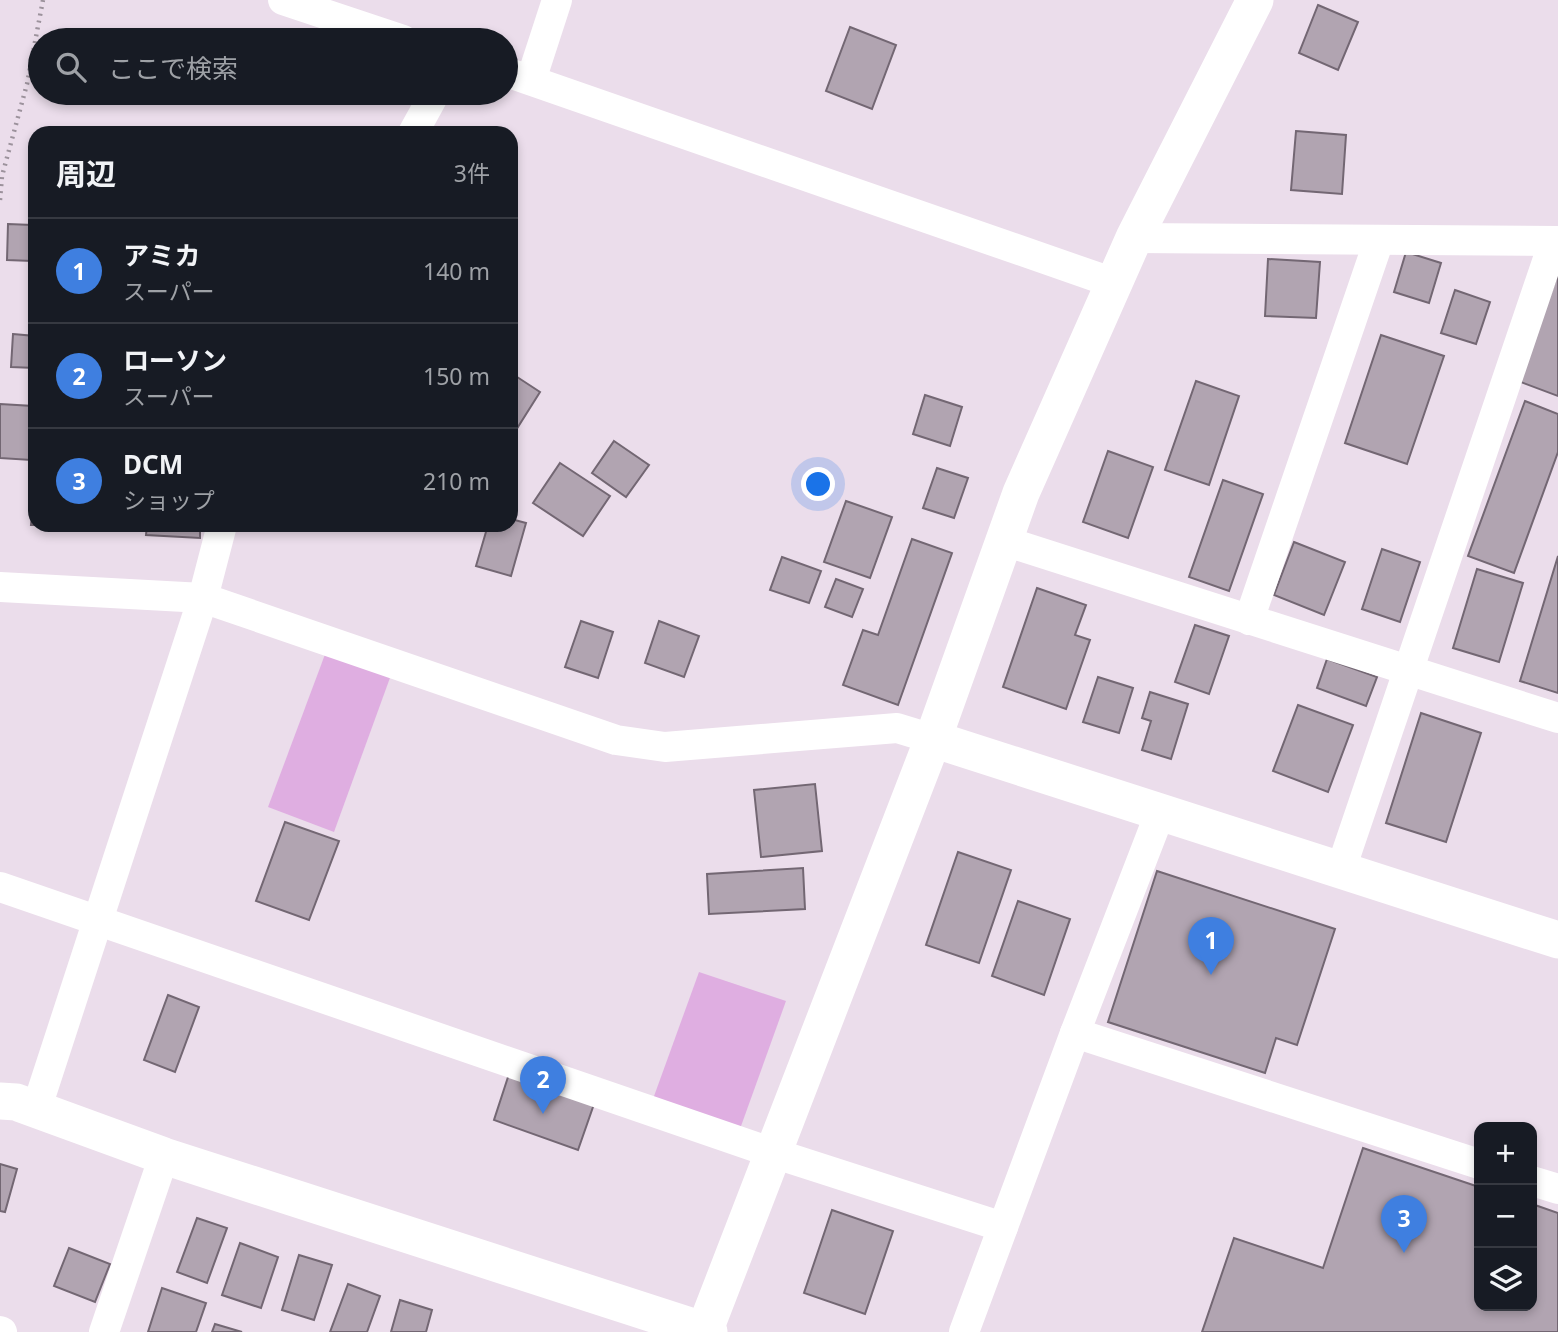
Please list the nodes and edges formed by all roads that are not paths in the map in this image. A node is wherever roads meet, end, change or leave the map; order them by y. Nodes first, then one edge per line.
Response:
1 (283, 0) edge
2 (557, 0) edge
3 (1255, 0) edge
4 (367, 28) edge
5 (518, 76) edge
6 (428, 105) edge
7 (417, 126) edge
8 (1133, 238) junction
9 (1379, 240) junction
10 (1556, 240) edge
11 (1114, 283) junction
12 (220, 532) edge
13 (1004, 541) junction
14 (0, 587) edge
15 (203, 598) junction
16 (1249, 620) junction
17 (1408, 670) junction
18 (1558, 718) edge
19 (933, 739) junction
20 (1160, 813) junction
21 (1341, 869) junction
22 (0, 887) edge
23 (98, 922) junction
24 (1558, 940) edge
25 (1074, 1033) junction
26 (0, 1101) edge
27 (36, 1110) junction
28 (774, 1153) junction
29 (164, 1156) junction
30 (1474, 1162) edge
31 (1537, 1183) edge
32 (1558, 1189) edge
33 (1003, 1227) junction
34 (706, 1331) edge
35 (104, 1332) edge
36 (964, 1332) edge

1 - 4 street
2 - 5 street
3 - 8 street
5 - 11 street
6 - 7 street
8 - 9 street
8 - 11 street
9 - 10 street
9 - 16 street
10 - 17 street
11 - 13 street
12 - 15 street
13 - 16 street
13 - 19 street
14 - 15 street
15 - 19 street
15 - 23 street
16 - 17 street
17 - 18 street
17 - 21 street
19 - 20 street
19 - 28 street
20 - 21 street
20 - 25 street
21 - 24 street
22 - 23 street
23 - 27 street
23 - 28 street
25 - 30 street
25 - 33 street
26 - 27 street
27 - 29 street
28 - 33 street
28 - 34 street
29 - 34 street
29 - 35 street
31 - 32 street
33 - 36 street

